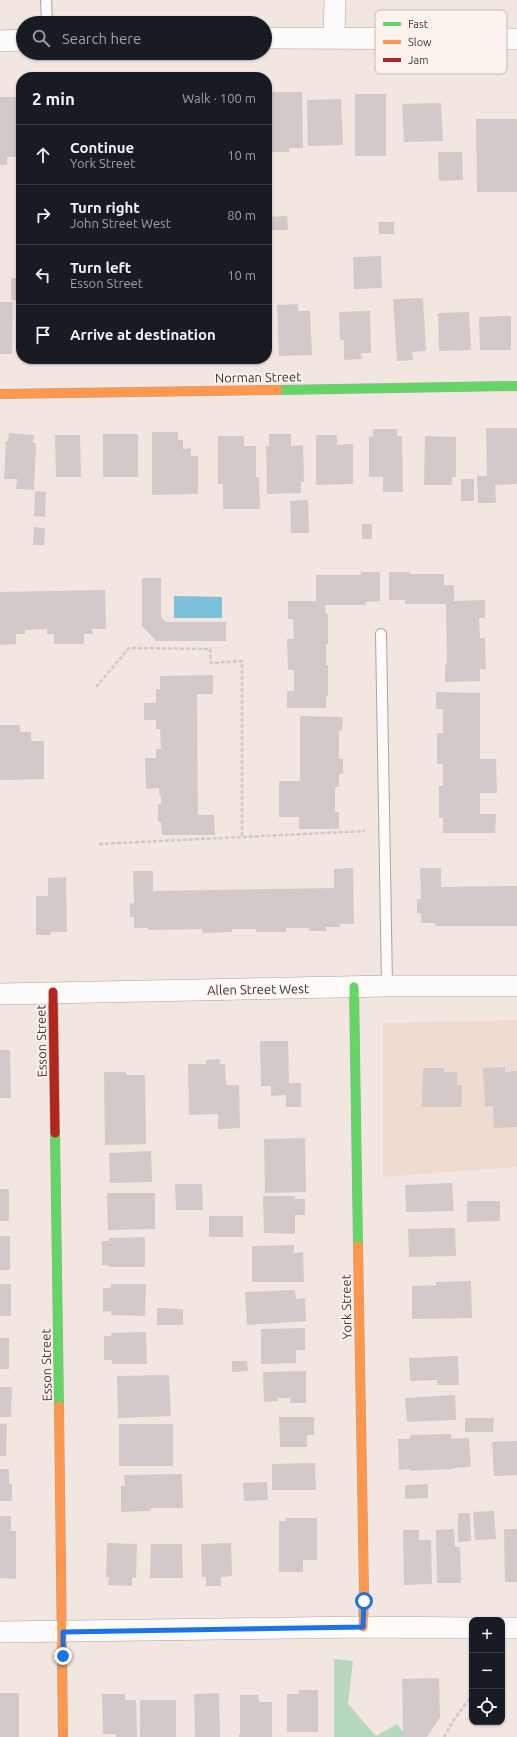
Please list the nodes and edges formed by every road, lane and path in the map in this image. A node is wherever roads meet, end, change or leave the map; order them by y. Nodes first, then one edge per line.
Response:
1 (46, 0) edge
2 (335, 0) edge
3 (47, 16) edge
4 (334, 37) junction
5 (375, 37) edge
6 (272, 38) edge
7 (507, 39) edge
8 (517, 39) edge
9 (0, 40) edge
10 (16, 40) edge
11 (517, 386) edge
12 (0, 394) edge
13 (381, 634) dead end
14 (96, 687) dead end
15 (384, 830) junction
16 (242, 836) junction
17 (99, 844) dead end
18 (387, 986) junction
19 (517, 986) edge
20 (354, 987) junction
21 (53, 992) junction
22 (0, 994) edge
23 (363, 1627) junction
24 (469, 1628) edge
25 (505, 1628) edge
26 (517, 1628) edge
27 (0, 1632) edge
28 (63, 1632) junction
29 (469, 1699) edge
30 (63, 1737) edge
31 (444, 1737) edge

1 - 3 lane
2 - 4 street
4 - 5 street
4 - 6 street
7 - 8 street
9 - 10 street
11 - 12 street, Norman Street
13 - 15 lane
14 - 16 path
15 - 16 path
15 - 18 lane
16 - 17 path
18 - 19 street, Allen Street West
18 - 20 street, Allen Street West
20 - 21 street, Allen Street West
20 - 23 street, York Street
21 - 22 street, Allen Street West
21 - 28 street, Esson Street
23 - 24 street
23 - 28 street
25 - 26 street
27 - 28 street
28 - 30 street, Esson Street
29 - 31 path

